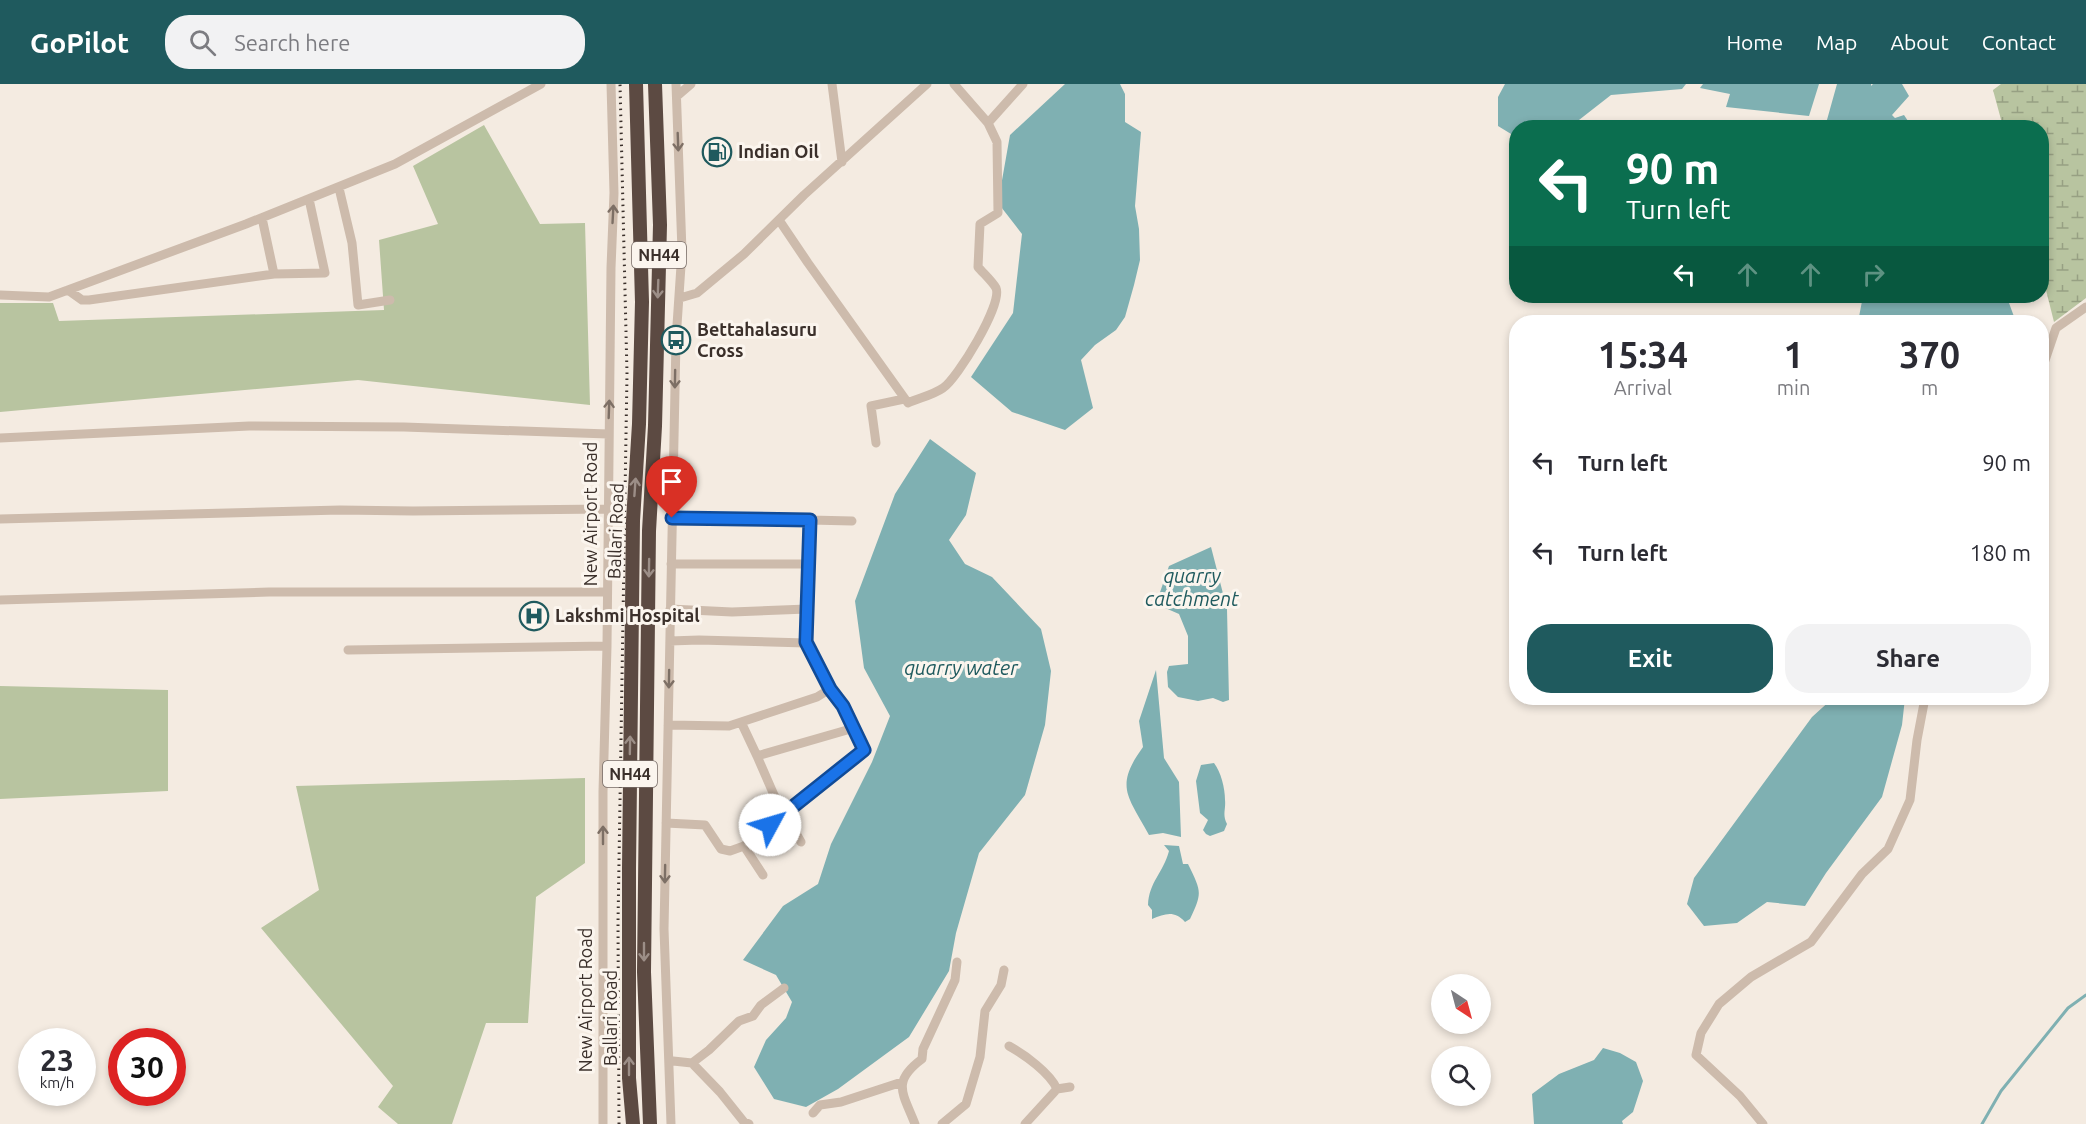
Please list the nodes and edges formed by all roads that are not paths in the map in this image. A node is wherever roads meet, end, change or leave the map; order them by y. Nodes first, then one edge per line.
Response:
1 (541, 84) edge
2 (611, 84) edge
3 (636, 84) edge
4 (655, 84) edge
5 (676, 84) edge
6 (692, 84) edge
7 (832, 84) edge
8 (927, 84) edge
9 (954, 84) edge
10 (1023, 84) edge
11 (677, 96) junction
12 (988, 123) junction
13 (842, 162) junction
14 (339, 188) junction
15 (309, 199) junction
16 (262, 218) junction
17 (779, 220) junction
18 (274, 274) junction
19 (68, 290) junction
20 (0, 295) edge
21 (680, 298) junction
22 (390, 300) dead end
23 (2086, 307) edge
24 (2049, 348) edge
25 (904, 399) junction
26 (608, 434) junction
27 (0, 438) edge
28 (876, 443) dead end
29 (608, 509) junction
30 (672, 518) junction
31 (0, 519) edge
32 (810, 520) junction
33 (852, 521) dead end
34 (671, 564) junction
35 (809, 564) junction
36 (607, 592) junction
37 (0, 600) edge
38 (670, 609) junction
39 (807, 609) junction
40 (670, 641) junction
41 (806, 642) junction
42 (607, 646) junction
43 (348, 650) dead end
44 (830, 689) junction
45 (1924, 705) edge
46 (741, 722) junction
47 (668, 725) junction
48 (854, 728) junction
49 (757, 756) junction
50 (784, 813) junction
51 (666, 823) junction
52 (801, 842) dead end
53 (744, 846) junction
54 (763, 875) dead end
55 (957, 962) dead end
56 (1004, 970) dead end
57 (784, 988) dead end
58 (1009, 1046) dead end
59 (673, 1060) dead end
60 (692, 1063) junction
61 (902, 1082) junction
62 (1070, 1087) dead end
63 (1057, 1089) junction
64 (813, 1113) dead end
65 (603, 1124) edge
66 (633, 1124) edge
67 (650, 1124) edge
68 (671, 1124) edge
69 (749, 1124) edge
70 (915, 1124) edge
71 (942, 1124) edge
72 (1025, 1124) edge
73 (1763, 1124) edge

1 - 14 street
26 -> 2 street, New Airport Road
66 -> 3 highway, Ballari Road / NH44
4 -> 67 highway, Ballari Road / NH44
5 - 11 street
6 - 11 street
7 - 13 street
8 - 13 street
9 - 12 street
10 - 12 street
11 -> 21 street
12 - 25 street
13 - 17 street
14 - 15 street
14 - 22 street
15 - 16 street
15 - 18 street
16 - 18 street
16 - 19 street
17 - 21 street
17 - 25 street
18 - 19 street
19 - 20 street
21 -> 30 street
23 - 24 street
25 - 28 street
26 - 27 street
26 - 29 street, New Airport Road
29 - 31 street
29 - 36 street, New Airport Road
30 - 32 street
30 - 34 street
32 - 33 street
32 - 35 street
34 - 35 street
34 - 38 street
35 - 39 street
36 - 37 street
36 - 42 street, New Airport Road
38 - 39 street
38 - 40 street
39 - 41 street
40 - 41 street
40 -> 47 street
41 - 44 street
42 - 43 street
65 -> 42 street, New Airport Road
44 - 46 street
44 - 48 street
45 - 73 street
46 - 47 street
46 - 49 street
47 - 51 street
48 - 49 street
48 - 50 street
49 - 50 street
50 - 52 street
50 - 53 street
51 - 53 street
51 -> 68 street
53 - 54 street
55 - 61 street
56 - 71 street
57 - 60 street
58 - 63 street
59 - 60 street
60 - 69 street
61 - 64 street
61 - 70 street
62 - 63 street
63 - 72 street

